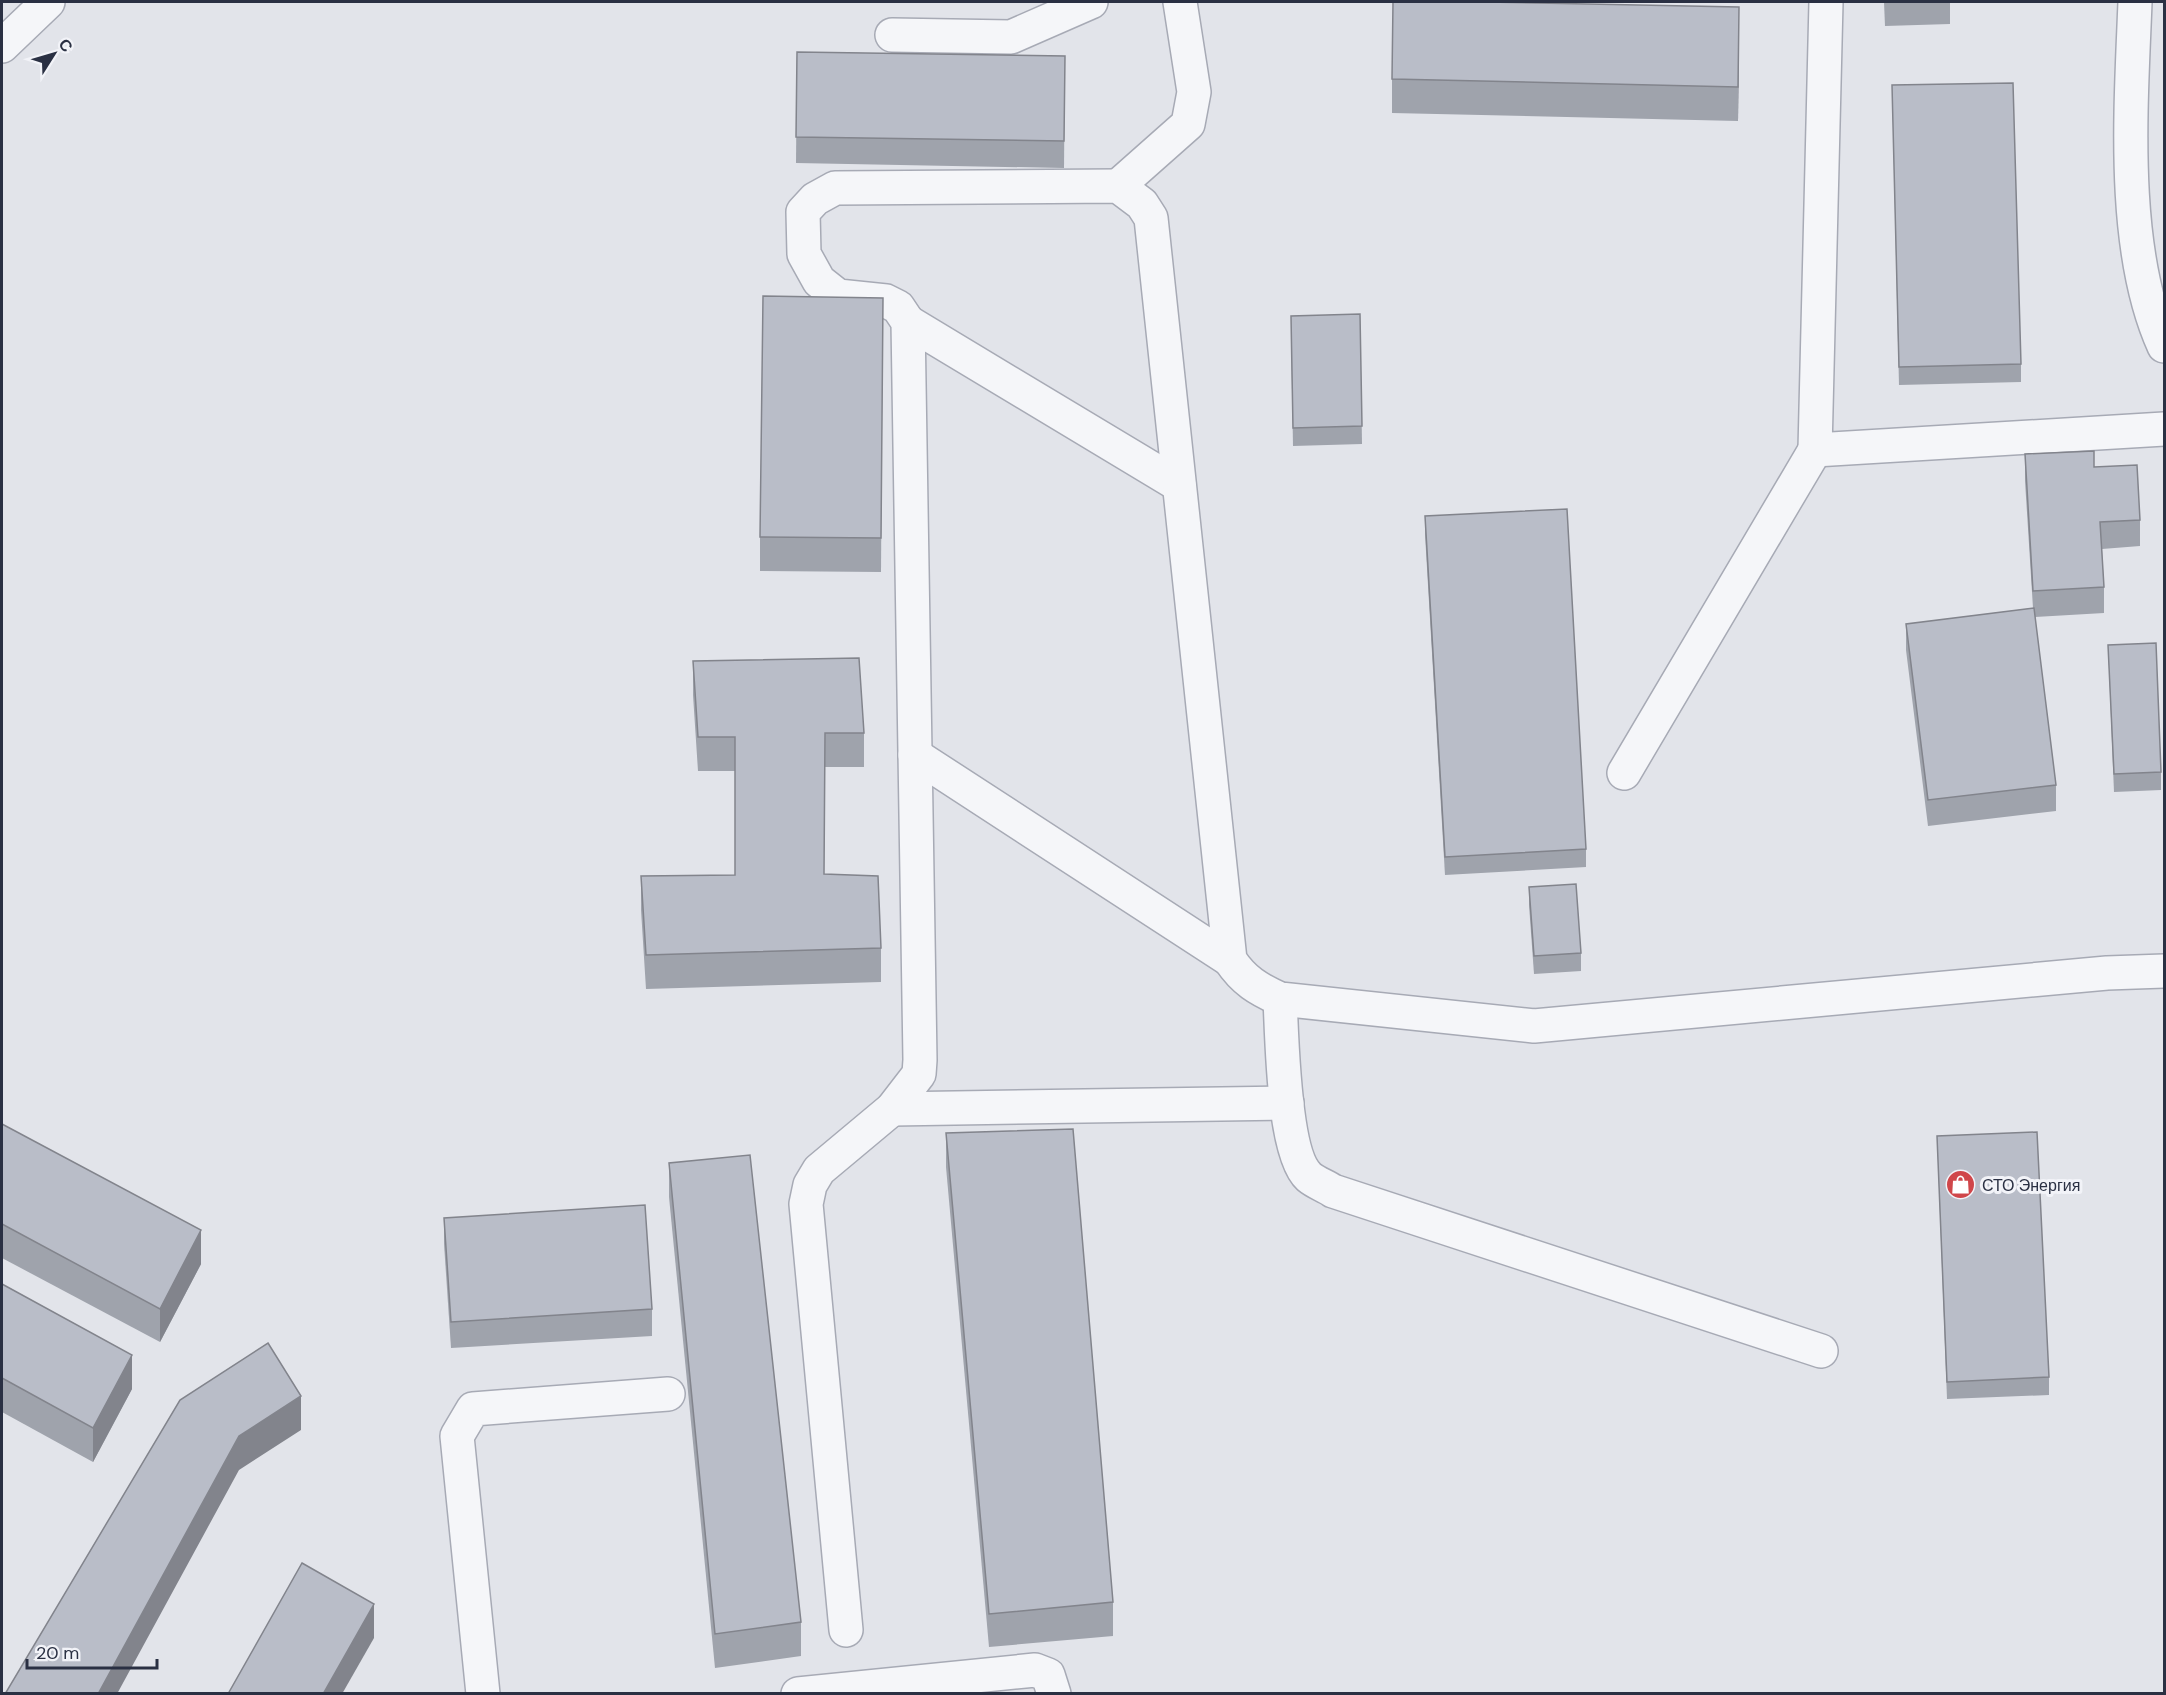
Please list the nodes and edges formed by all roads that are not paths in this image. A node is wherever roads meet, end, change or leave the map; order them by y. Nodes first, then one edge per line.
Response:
1 (48, 2) edge
2 (1091, 2) edge
3 (1180, 2) edge
4 (1826, 2) edge
5 (2135, 2) edge
6 (892, 35) dead end
7 (2, 46) edge
8 (1118, 186) junction
9 (908, 322) junction
10 (2164, 346) edge
11 (2164, 429) edge
12 (1815, 450) junction
13 (1179, 485) junction
14 (915, 755) junction
15 (1624, 773) dead end
16 (1230, 960) junction
17 (2164, 971) edge
18 (1280, 999) junction
19 (1287, 1103) junction
20 (892, 1109) junction
21 (1821, 1351) dead end
22 (668, 1394) dead end
23 (846, 1630) dead end
24 (483, 1694) edge
25 (798, 1694) edge
26 (1054, 1694) edge

1 - 7 lane
2 - 6 lane
3 - 8 lane
4 - 12 lane
5 - 10 lane
8 - 9 lane
8 - 13 lane
9 - 13 lane
9 - 14 lane
11 - 12 lane
12 - 15 lane
13 - 16 lane
14 - 16 lane
14 - 20 lane
16 - 18 lane
17 - 18 lane
18 - 19 lane
19 - 20 lane
19 - 21 lane
20 - 23 lane
22 - 24 lane
25 - 26 lane

